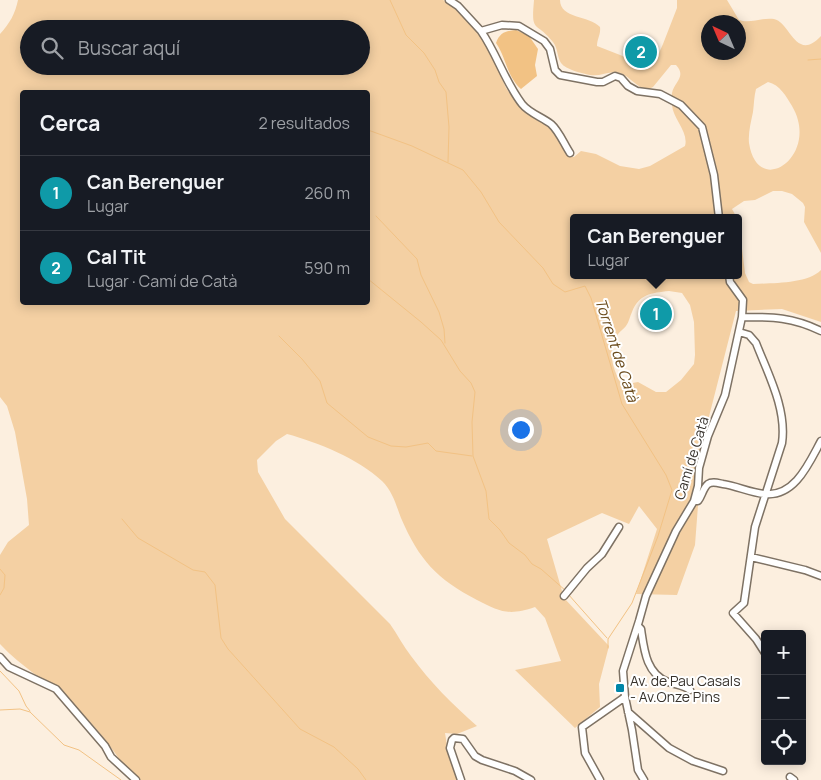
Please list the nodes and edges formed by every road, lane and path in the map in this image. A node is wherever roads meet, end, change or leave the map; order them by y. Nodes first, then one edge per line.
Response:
1 (449, 0) edge
2 (481, 31) junction
3 (570, 153) dead end
4 (719, 214) edge
5 (730, 279) edge
6 (742, 317) junction
7 (821, 331) edge
8 (739, 332) junction
9 (821, 441) edge
10 (765, 494) junction
11 (694, 501) junction
12 (619, 527) dead end
13 (751, 557) junction
14 (821, 576) edge
15 (564, 596) dead end
16 (638, 626) junction
17 (761, 647) edge
18 (0, 657) edge
19 (690, 690) dead end
20 (625, 697) junction
21 (628, 712) junction
22 (723, 771) dead end
23 (136, 780) edge
24 (461, 780) edge
25 (531, 780) edge
26 (600, 780) edge
27 (644, 780) edge

1 - 2 street
2 - 3 street
2 - 4 street
5 - 6 street, Camí de Catà
6 - 7 street
6 - 8 street, Camí de Catà
8 - 10 street
8 - 11 street, Camí de Catà
9 - 10 street
10 - 11 street
10 - 13 street
11 - 16 street, Camí de Catà
12 - 15 street
13 - 14 street
13 - 17 street
16 - 19 street
16 - 20 street, Camí de Catà
18 - 23 street
20 - 21 street
20 - 26 street
21 - 22 street
21 - 27 street
24 - 25 street

